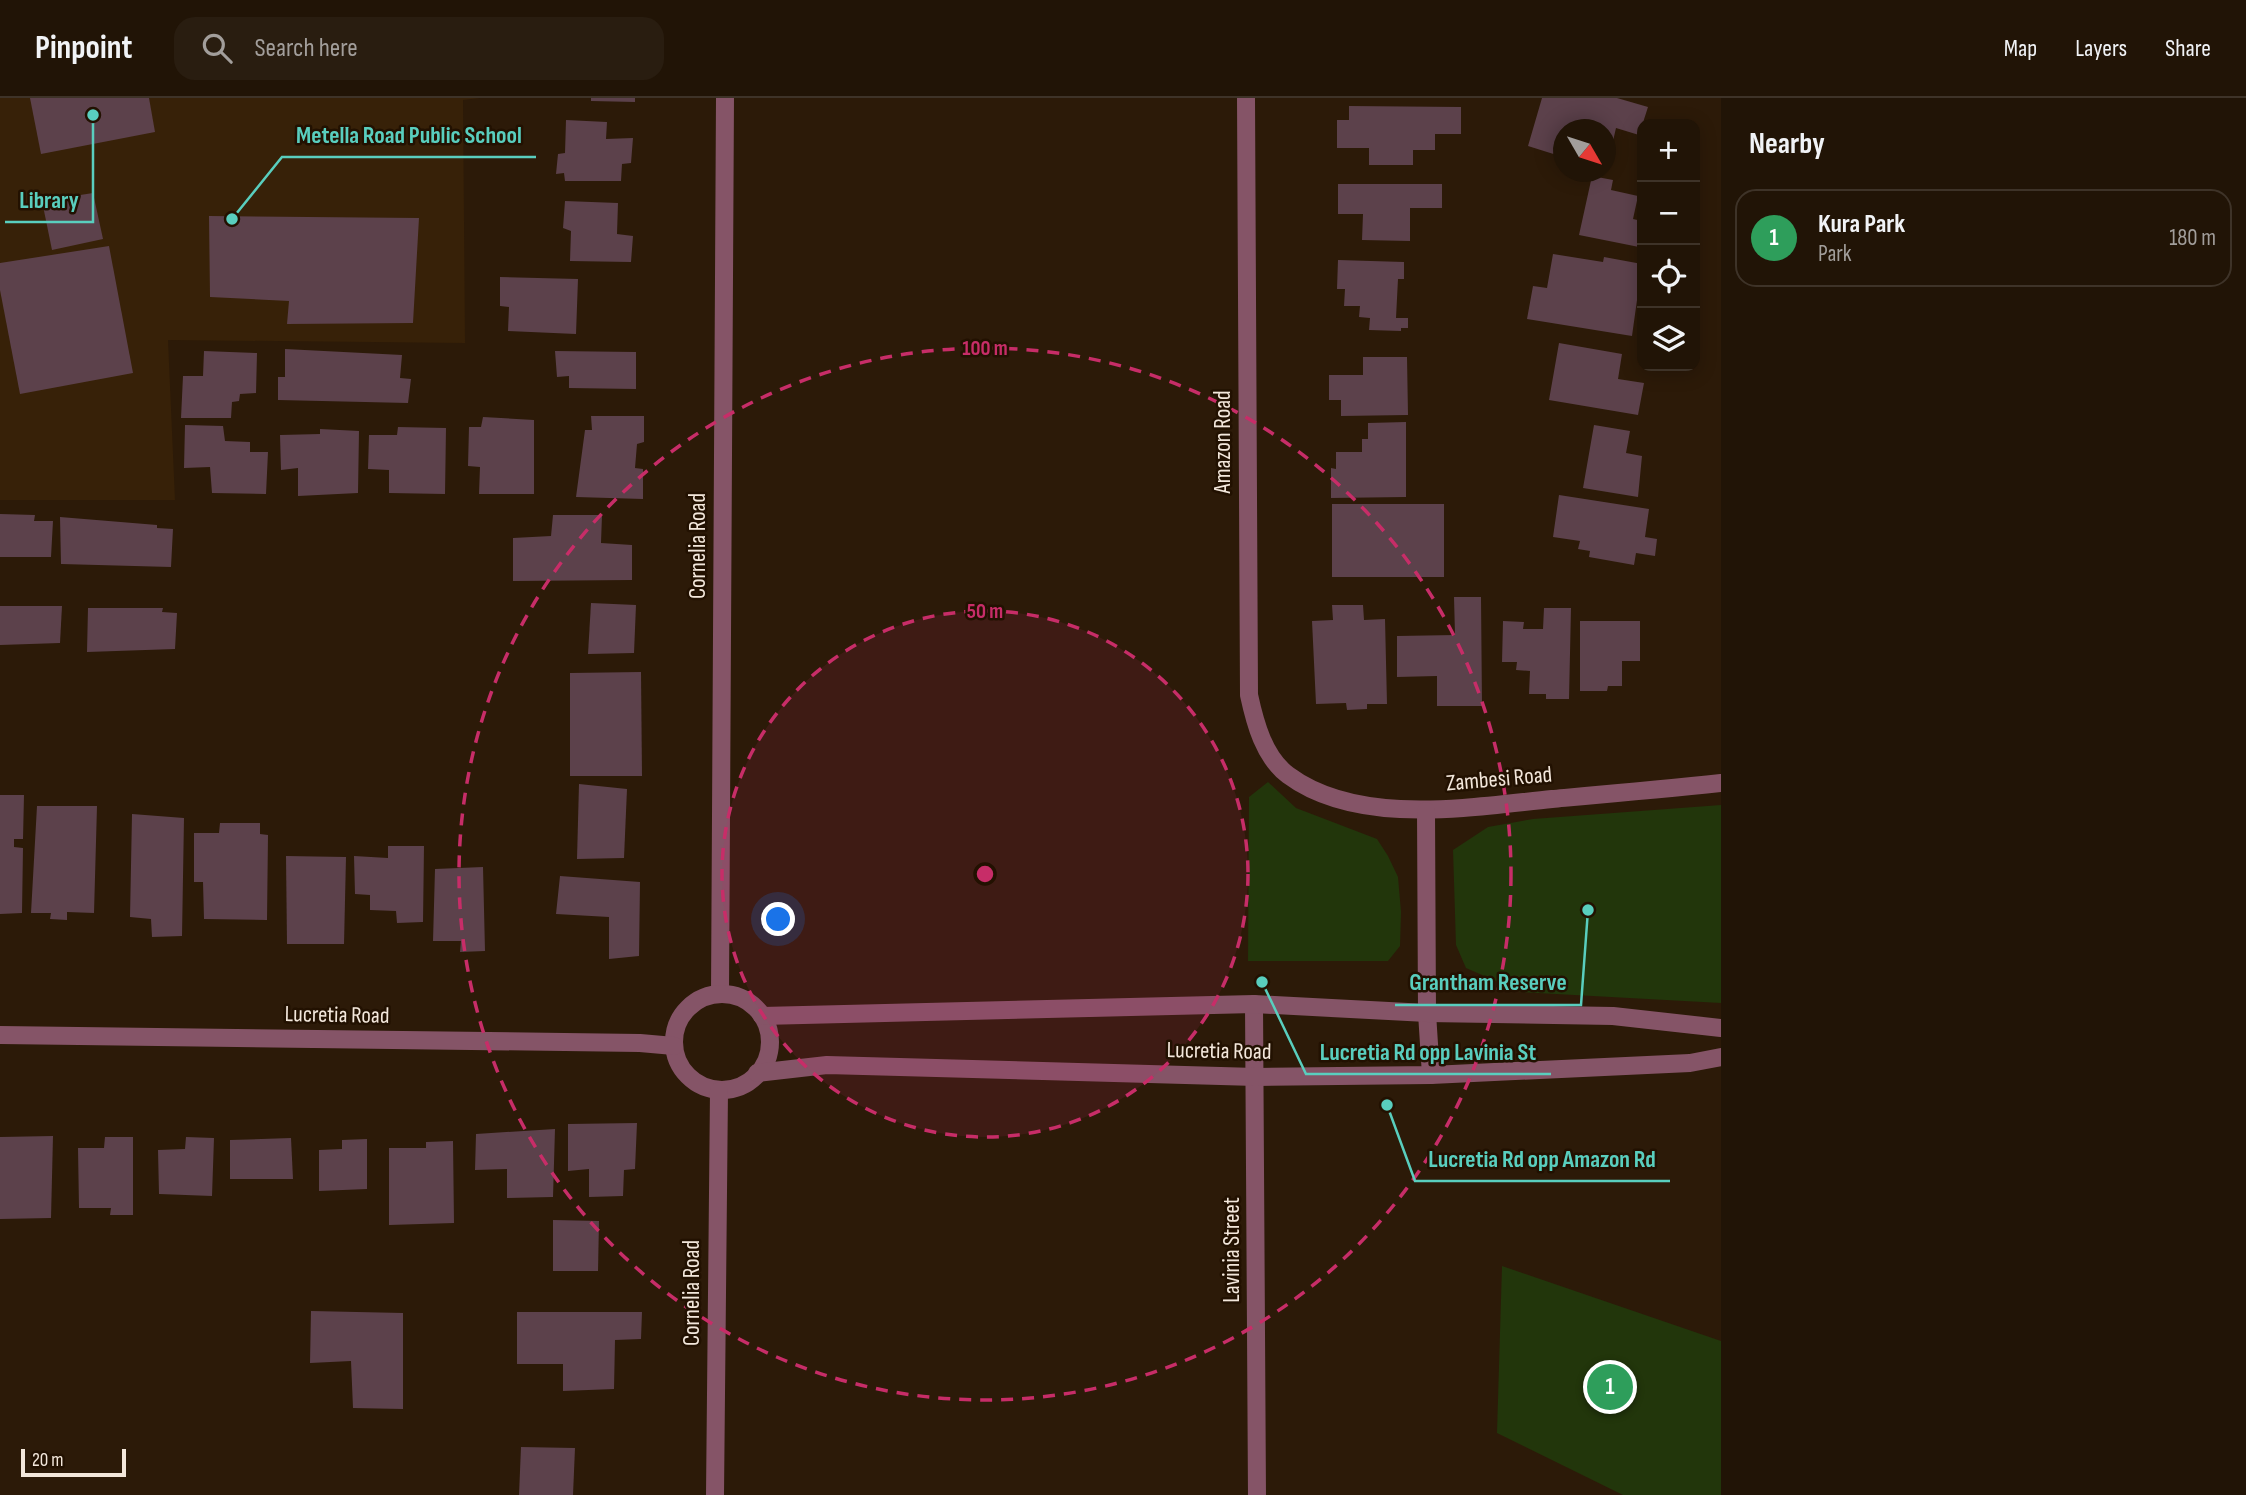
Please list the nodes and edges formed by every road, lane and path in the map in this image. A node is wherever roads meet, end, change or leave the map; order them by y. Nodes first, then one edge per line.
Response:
1 (725, 98) edge
2 (1245, 98) edge
3 (1288, 775) joint
4 (1721, 783) edge
5 (1426, 811) junction
6 (720, 994) junction
7 (1254, 1004) junction
8 (1427, 1013) junction
9 (762, 1016) junction
10 (1721, 1028) edge
11 (0, 1035) edge
12 (674, 1046) junction
13 (1721, 1057) edge
14 (757, 1073) junction
15 (1431, 1075) junction
16 (1256, 1077) junction
17 (719, 1091) junction
18 (715, 1495) edge
19 (1258, 1495) edge

1 - 6 street, Cornelia Road
2 - 3 street, Amazon Road
3 - 5 street, Zambesi Road
4 - 5 street, Zambesi Road
5 - 8 street
6 - 9 street
6 - 12 street
7 - 8 street, Lucretia Road
7 - 9 street, Lucretia Road
7 - 16 street, Lavinia Street
8 - 10 street, Lucretia Road
8 - 15 street
9 - 14 street
11 - 12 street, Lucretia Road
12 - 17 street
13 - 15 street, Lucretia Road
14 - 16 street, Lucretia Road
14 - 17 street
15 - 16 street, Lucretia Road
16 - 19 street, Lavinia Street
17 - 18 street, Cornelia Road

